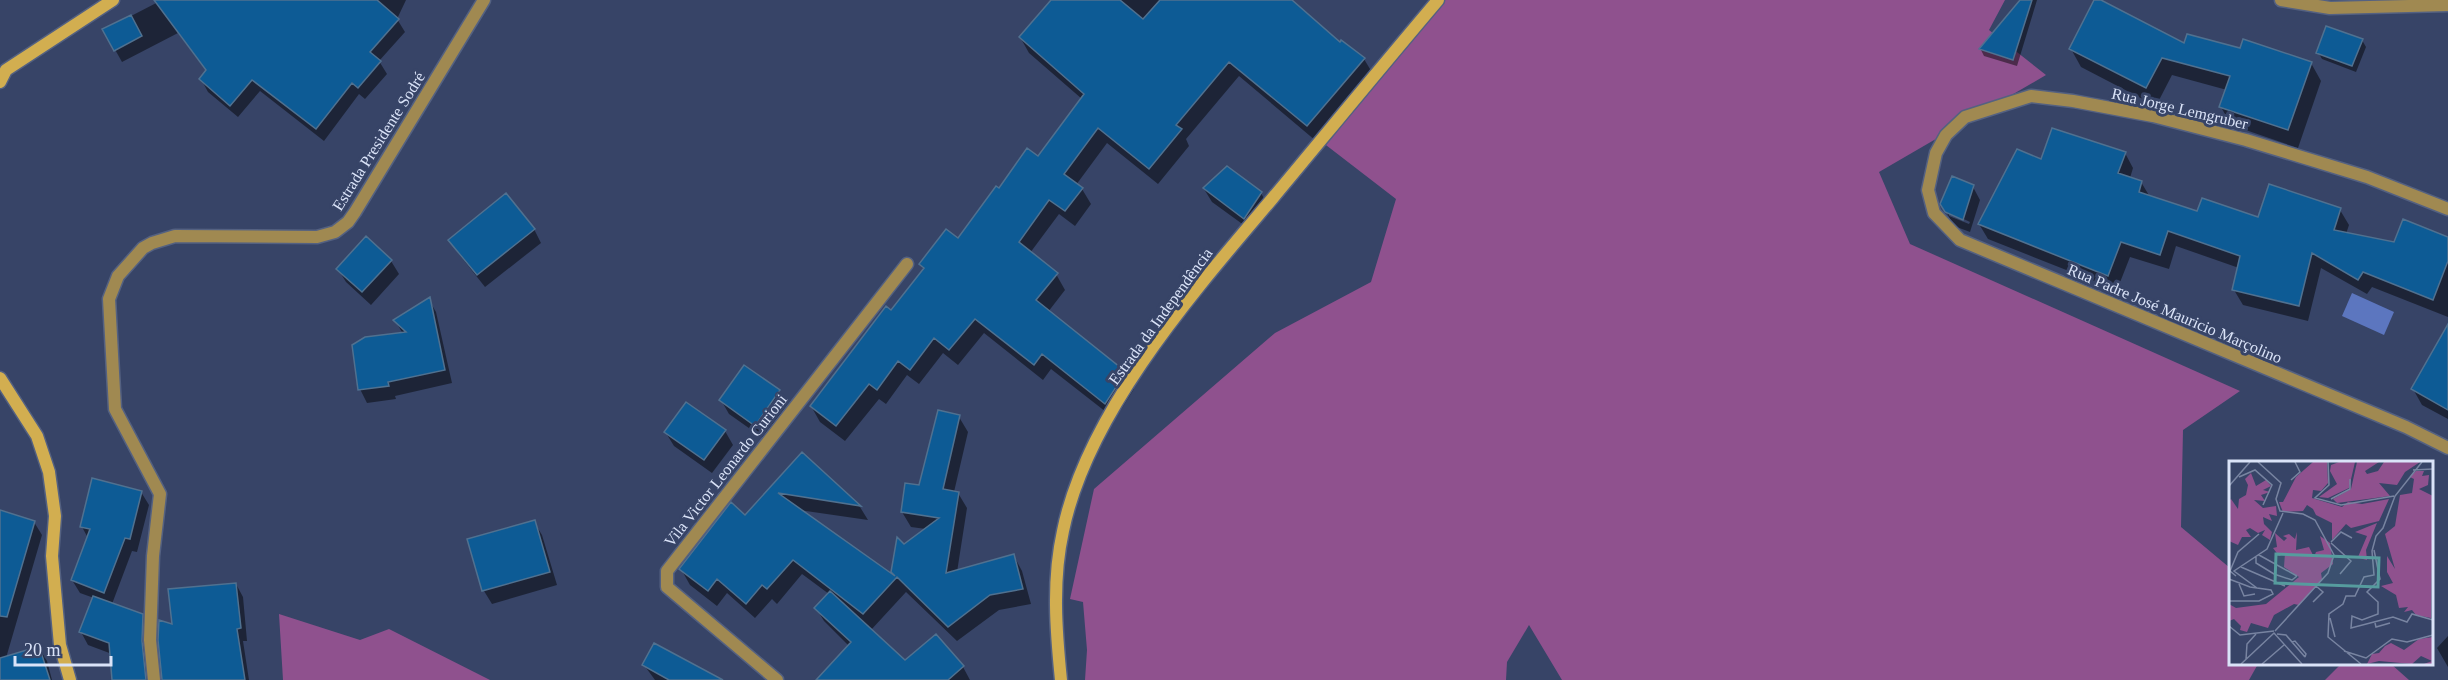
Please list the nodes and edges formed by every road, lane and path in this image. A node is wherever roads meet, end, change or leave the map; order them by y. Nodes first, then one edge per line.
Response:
1 (113, 0) edge
2 (484, 0) edge
3 (1438, 0) edge
4 (2281, 0) edge
5 (2448, 6) edge
6 (0, 82) edge
7 (1931, 174) joint
8 (2448, 209) edge
9 (907, 264) dead end
10 (0, 378) edge
11 (2448, 448) edge
12 (70, 680) edge
13 (154, 680) edge
14 (777, 680) edge
15 (1061, 680) edge

1 - 6 street
2 - 13 street, Estrada Presidente Sodré
3 - 15 street, Estrada da Independência
4 - 5 street
7 - 8 street, Rua Jorge Lemgruber
7 - 11 street, Rua Padre José Mauricio Marçolino
9 - 14 street, Vila Victor Leonardo Curioni
10 - 12 street

